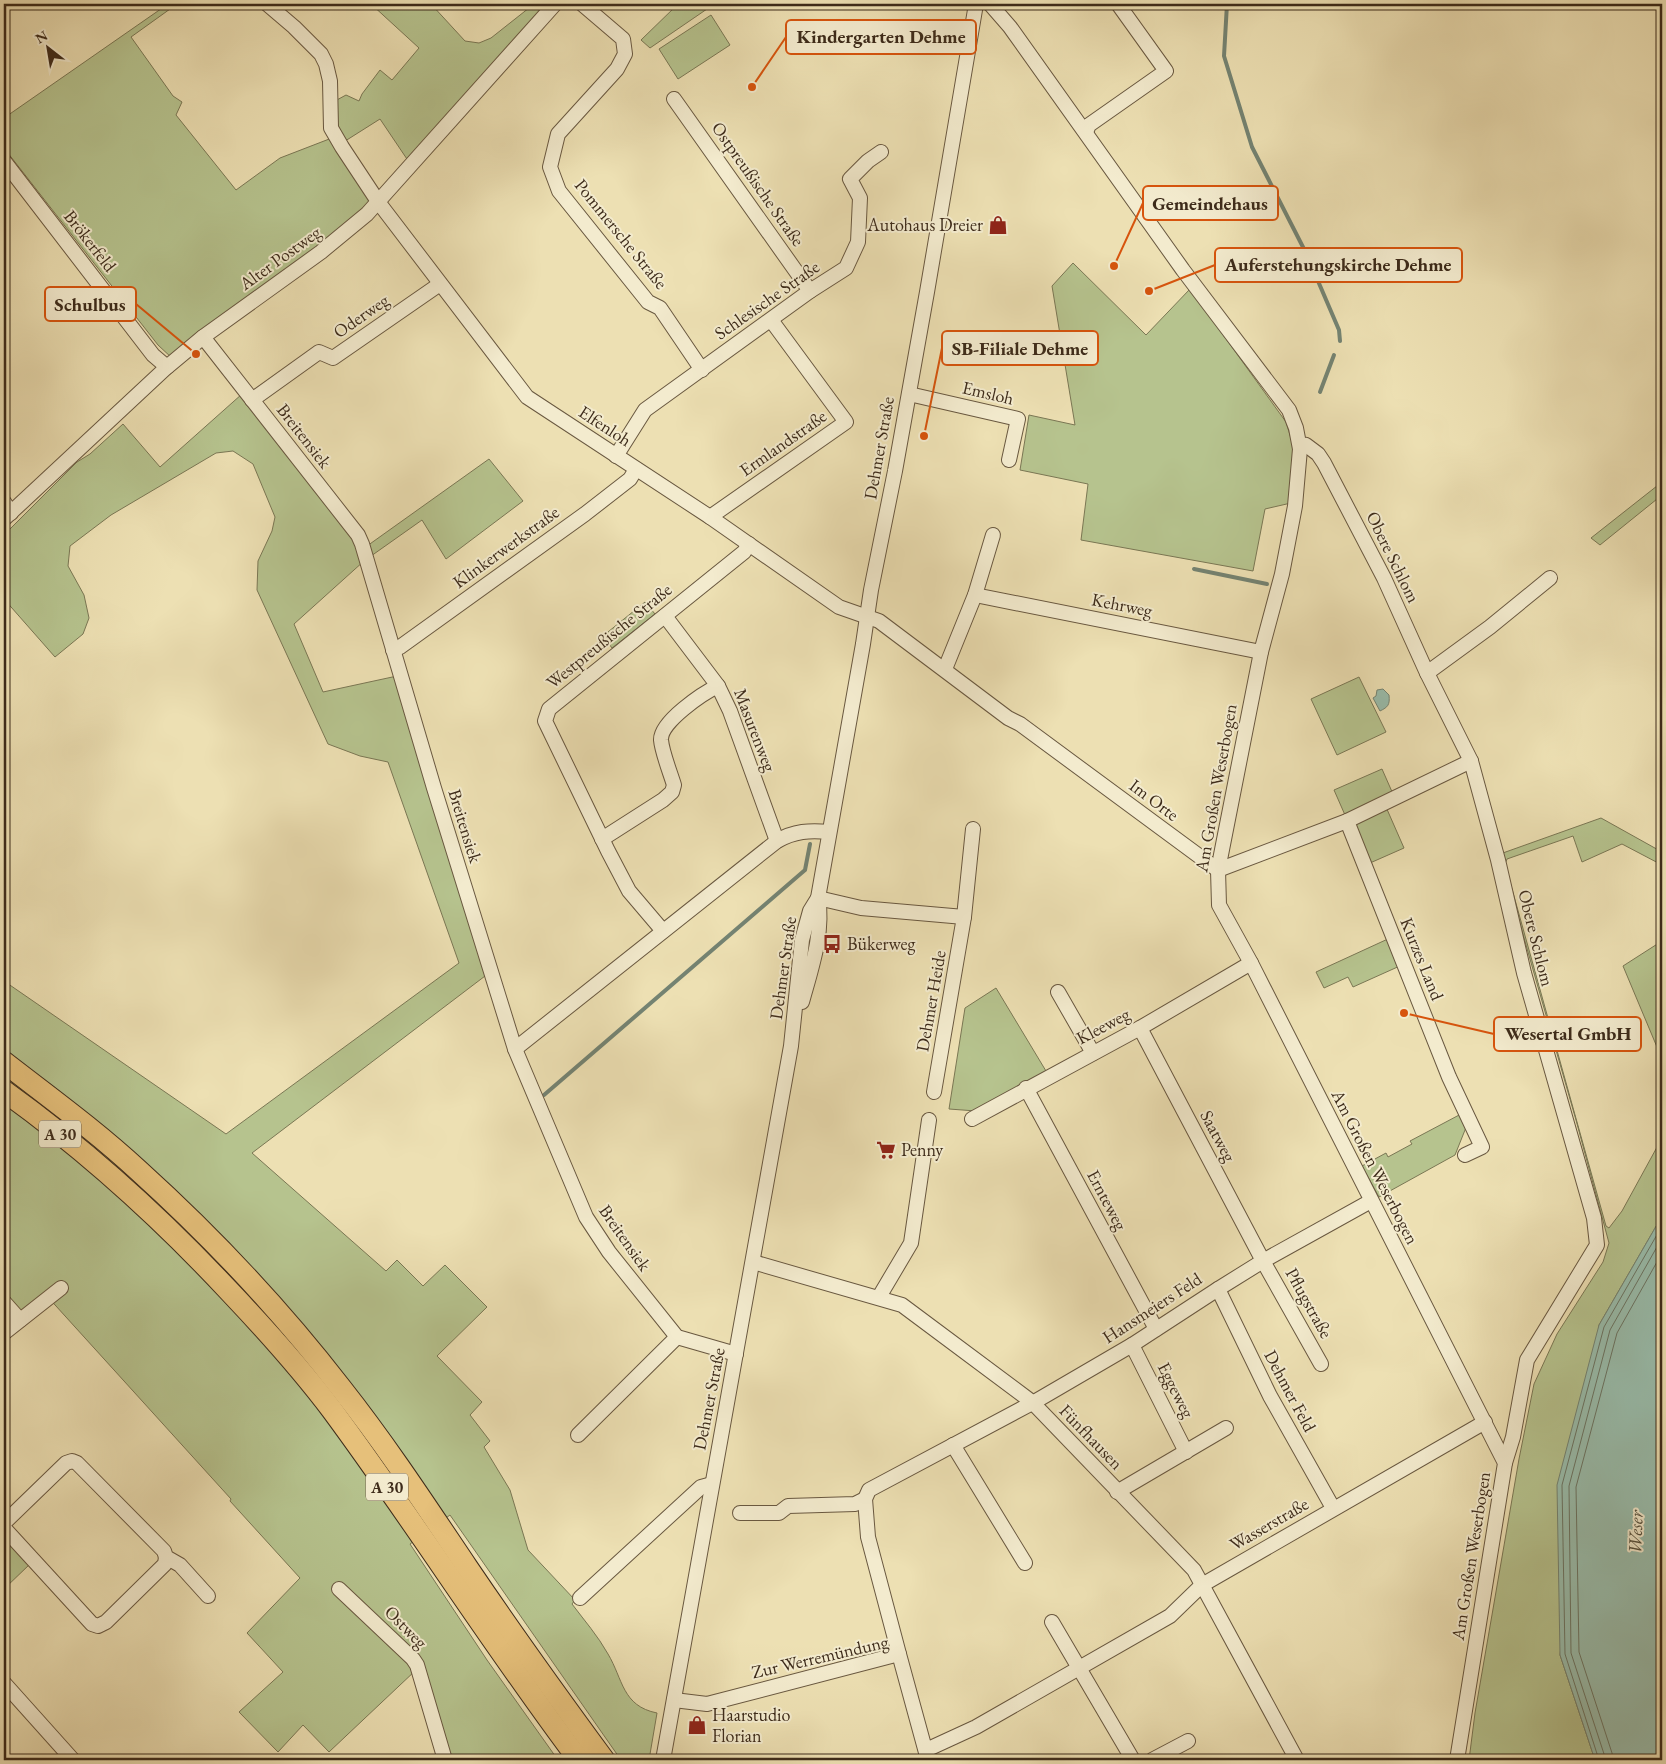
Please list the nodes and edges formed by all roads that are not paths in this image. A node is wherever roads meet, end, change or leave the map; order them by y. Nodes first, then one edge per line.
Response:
1 (268, 4) edge
2 (555, 4) edge
3 (582, 4) edge
4 (976, 4) edge
5 (990, 4) edge
6 (1118, 4) edge
7 (674, 98) dead end
8 (1086, 132) junction
9 (880, 152) dead end
10 (4, 161) edge
11 (379, 203) junction
12 (440, 284) junction
13 (810, 291) junction
14 (771, 320) junction
15 (203, 337) junction
16 (167, 367) junction
17 (702, 370) junction
18 (908, 394) junction
19 (252, 400) junction
20 (1300, 449) junction
21 (616, 456) junction
22 (1009, 460) dead end
23 (636, 469) junction
24 (6, 511) edge
25 (710, 517) junction
26 (993, 535) dead end
27 (749, 544) junction
28 (1550, 578) dead end
29 (975, 595) junction
30 (665, 616) junction
31 (867, 617) junction
32 (393, 650) junction
33 (1261, 652) junction
34 (945, 669) junction
35 (1427, 673) junction
36 (718, 686) junction
37 (1471, 761) junction
38 (1347, 821) junction
39 (973, 829) dead end
40 (829, 832) junction
41 (602, 838) junction
42 (777, 841) junction
43 (1218, 870) junction
44 (818, 898) junction
45 (964, 917) junction
46 (663, 932) junction
47 (1251, 963) junction
48 (1058, 992) dead end
49 (1140, 1028) junction
50 (515, 1049) junction
51 (1093, 1053) junction
52 (4, 1062) edge
53 (1026, 1088) junction
54 (4, 1091) edge
55 (934, 1092) dead end
56 (972, 1118) dead end
57 (930, 1120) dead end
58 (1465, 1155) dead end
59 (1371, 1201) junction
60 (1263, 1261) junction
61 (753, 1262) junction
62 (61, 1288) dead end
63 (1218, 1289) junction
64 (879, 1297) junction
65 (4, 1302) edge
66 (20, 1320) junction
67 (1156, 1329) junction
68 (4, 1333) edge
69 (677, 1337) junction
70 (1132, 1345) junction
71 (736, 1354) junction
72 (1321, 1364) dead end
73 (1032, 1402) junction
74 (1485, 1422) junction
75 (1226, 1428) dead end
76 (578, 1435) dead end
77 (953, 1445) junction
78 (1186, 1452) junction
79 (1505, 1463) junction
80 (712, 1484) junction
81 (1118, 1492) junction
82 (865, 1499) junction
83 (1333, 1508) junction
84 (740, 1513) dead end
85 (4, 1523) edge
86 (4, 1528) edge
87 (166, 1557) junction
88 (1025, 1563) dead end
89 (1202, 1585) junction
90 (339, 1589) dead end
91 (208, 1596) dead end
92 (580, 1598) dead end
93 (1052, 1622) dead end
94 (899, 1654) junction
95 (1080, 1668) junction
96 (4, 1683) edge
97 (674, 1700) junction
98 (1188, 1741) dead end
99 (927, 1755) edge
100 (73, 1760) edge
101 (445, 1760) edge
102 (579, 1760) edge
103 (604, 1760) edge
104 (663, 1760) edge
105 (1133, 1760) edge
106 (1152, 1760) edge
107 (1297, 1760) edge
108 (1457, 1760) edge

1 - 11 street, Elfenloh
2 - 11 street, Alter Postweg
3 - 17 street, Pommersche Straße
4 - 18 street, Dehmer Straße
5 - 8 street, Am Großen Weserbogen
6 - 8 street
7 - 13 street, Ostpreußische Straße
8 - 20 street, Am Großen Weserbogen
9 - 13 street, Schlesische Straße
10 - 16 street, Brökerfeld
11 - 12 street, Elfenloh
11 - 15 street, Alter Postweg
12 - 19 street, Oderweg
12 - 21 street, Elfenloh
13 - 14 street, Schlesische Straße
14 - 17 street, Schlesische Straße
14 - 25 street, Ermlandstraße
15 - 16 street, Alter Postweg
15 - 19 street, Breitensiek
16 - 24 street, Alter Postweg
17 - 21 street, Schlesische Straße
18 - 22 street, Emsloh
18 - 31 street, Dehmer Straße
19 - 32 street, Breitensiek
20 - 33 street, Am Großen Weserbogen
20 - 35 street, Obere Schlom
21 - 23 street, Elfenloh
23 - 25 street, Elfenloh
23 - 32 street, Klinkerwerkstraße
25 - 27 street, Elfenloh
26 - 29 street
27 - 30 street, Westpreußische Straße
27 - 31 street, Elfenloh
28 - 35 street
29 - 33 street, Kehrweg
29 - 34 street
30 - 36 street, Masurenweg
30 - 41 street, Westpreußische Straße
31 - 34 street, Im Orte
31 - 40 street, Dehmer Straße
32 - 50 street, Breitensiek
33 - 43 street, Am Großen Weserbogen
34 - 43 street, Im Orte
35 - 37 street, Obere Schlom
36 - 41 street
36 - 42 street, Masurenweg
37 - 38 street
37 - 79 street, Obere Schlom
38 - 43 street
38 - 58 street, Kurzes Land
39 - 45 street, Dehmer Heide
40 - 42 street
40 - 44 street, Dehmer Straße
41 - 46 street, Westpreußische Straße
42 - 46 street
43 - 47 street, Am Großen Weserbogen
44 - 45 street
44 - 61 street, Dehmer Straße
45 - 55 street, Dehmer Heide
46 - 50 street
47 - 49 street, Kleeweg
47 - 59 street, Am Großen Weserbogen
48 - 51 street
49 - 51 street, Kleeweg
49 - 60 street, Saatweg
50 - 69 street, Breitensiek
51 - 53 street, Kleeweg
52 - 103 highway, A 30
53 - 56 street, Kleeweg
53 - 67 street, Ernteweg
54 - 102 highway, A 30
57 - 64 street
59 - 60 street, Hansmeiers Feld
59 - 74 street, Am Großen Weserbogen
60 - 63 street, Hansmeiers Feld
60 - 72 street, Pflugstraße
61 - 64 street, Fünfhausen
61 - 71 street, Dehmer Straße
62 - 66 street
63 - 67 street, Hansmeiers Feld
63 - 83 street, Dehmer Feld
64 - 73 street, Fünfhausen
65 - 66 street
66 - 68 street
67 - 70 street, Hansmeiers Feld
69 - 71 street
69 - 76 street
70 - 73 street, Hansmeiers Feld
70 - 78 street, Eggeweg
71 - 80 street, Dehmer Straße
73 - 77 street, Hansmeiers Feld
73 - 81 street, Fünfhausen
74 - 79 street, Am Großen Weserbogen
74 - 83 street, Wasserstraße
75 - 78 street
77 - 82 street, Hansmeiers Feld
77 - 88 street
78 - 81 street
79 - 108 street, Am Großen Weserbogen
80 - 92 street
80 - 97 street, Dehmer Straße
81 - 89 street, Fünfhausen
82 - 84 street
82 - 94 street
83 - 89 street, Wasserstraße
85 - 87 street
86 - 87 street
87 - 91 street
89 - 95 street, Wasserstraße
89 - 107 street, Fünfhausen
90 - 101 street, Ostweg
93 - 95 street
94 - 97 street, Zur Werremündung
94 - 99 street, Zur Werremündung
95 - 99 street, Wasserstraße
95 - 105 street
96 - 100 street
97 - 104 street, Dehmer Straße
98 - 106 street

